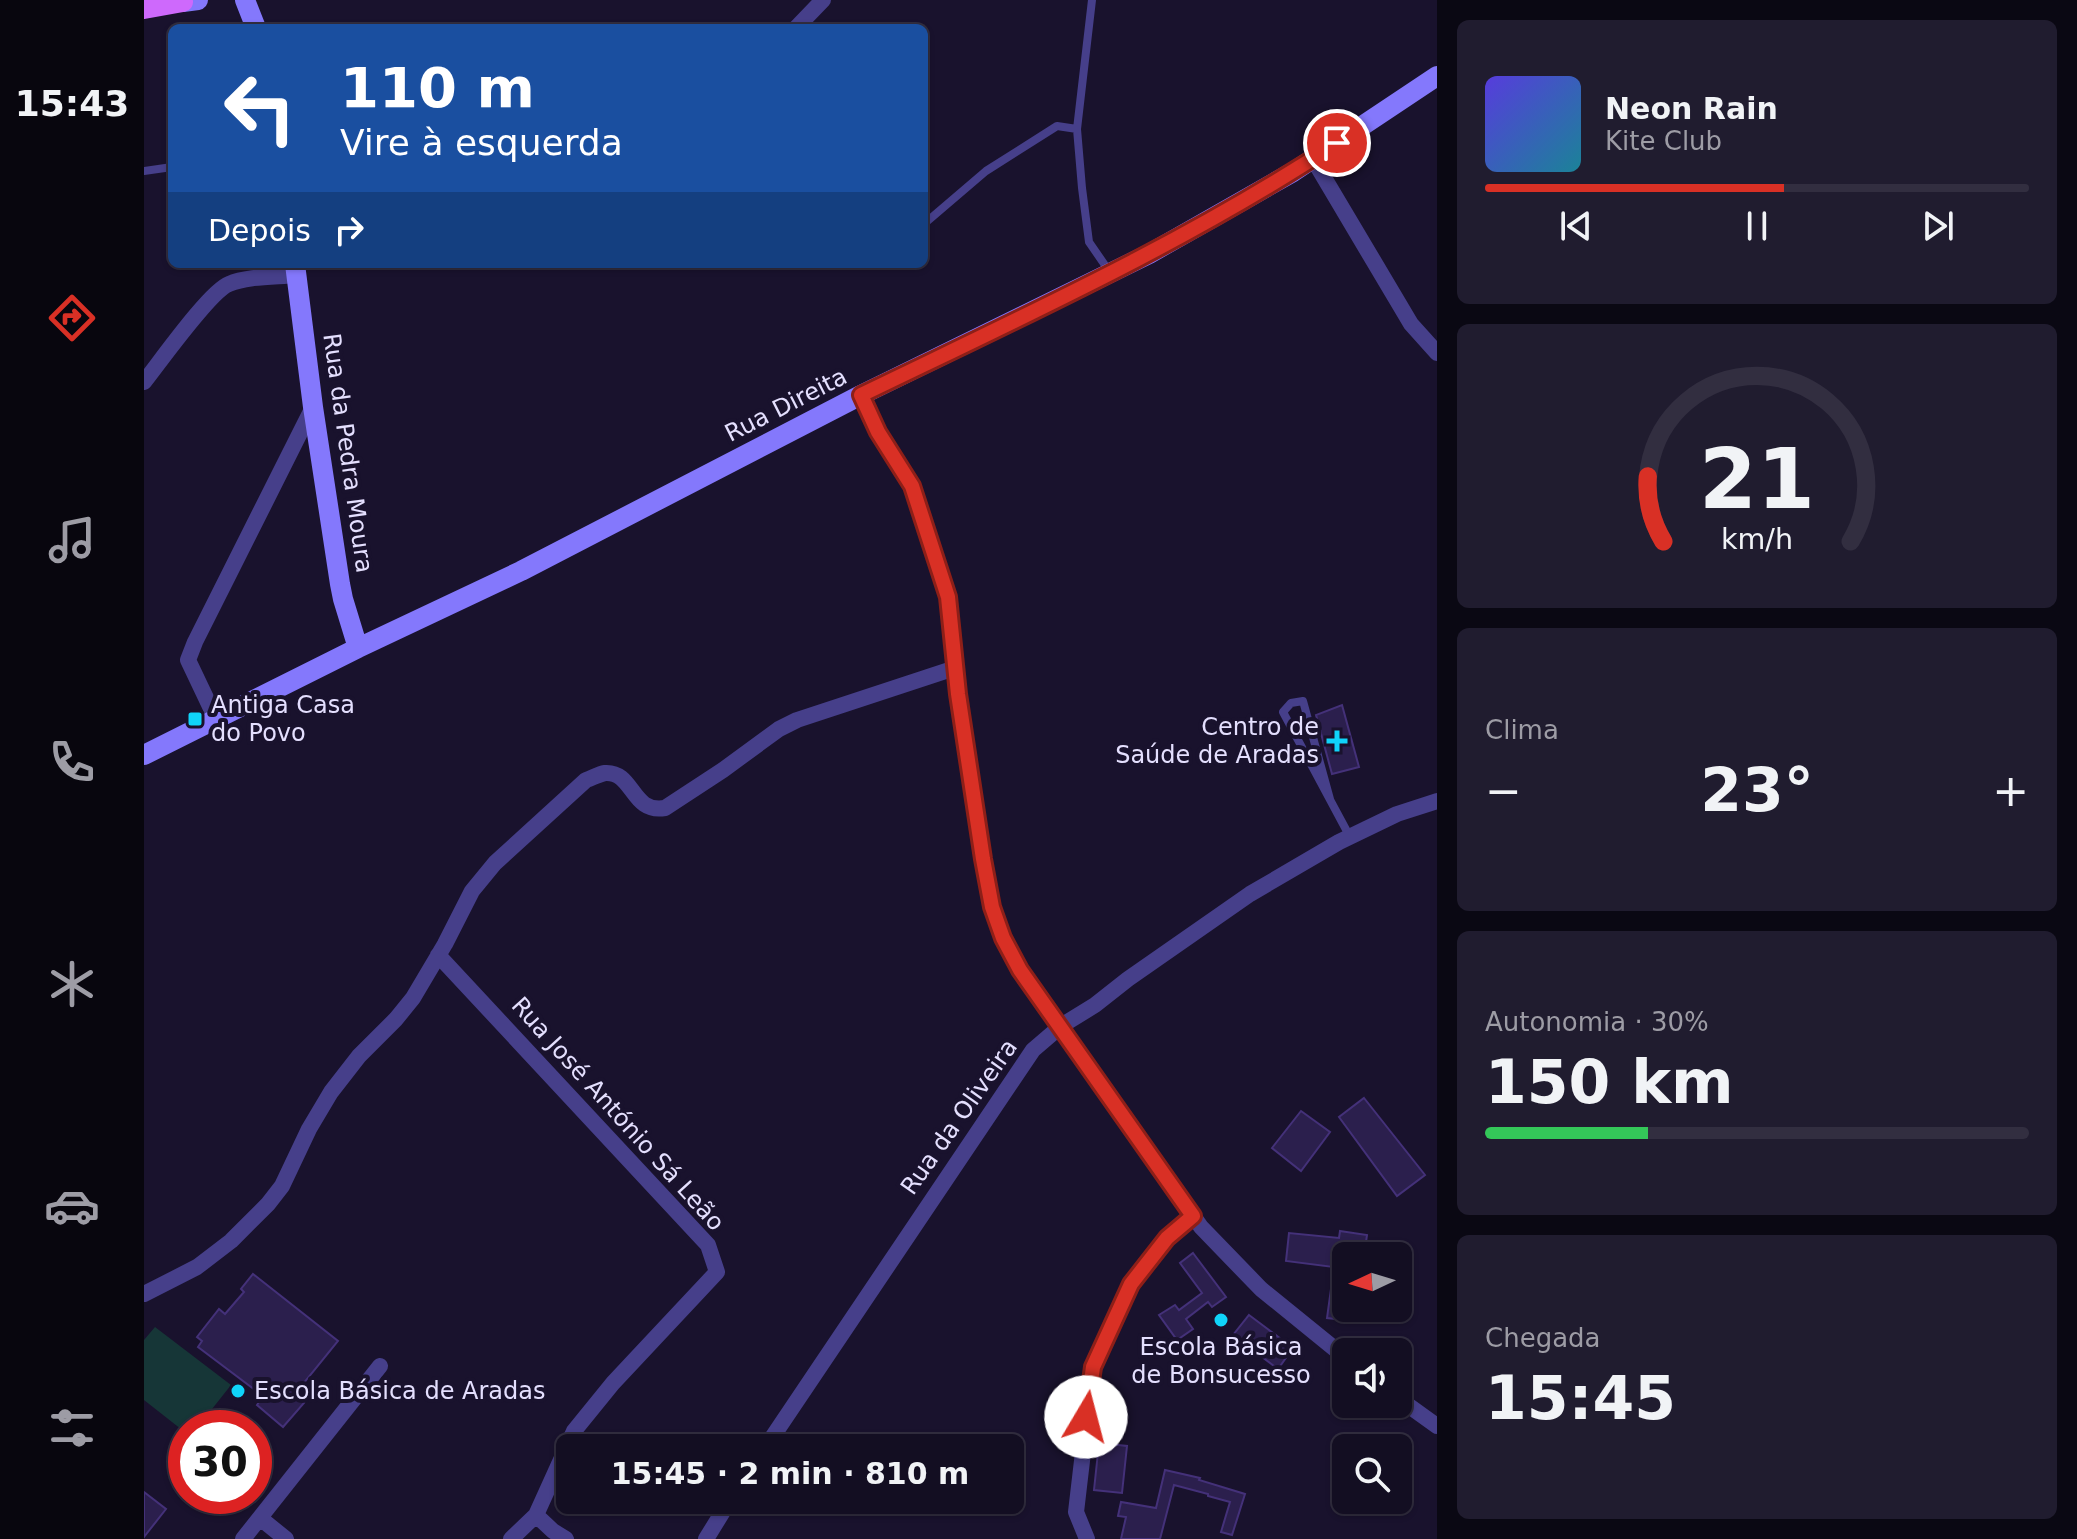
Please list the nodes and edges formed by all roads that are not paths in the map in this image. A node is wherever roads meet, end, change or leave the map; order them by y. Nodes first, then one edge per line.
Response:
1 (823, 0) edge
2 (1092, 0) edge
3 (185, 1) edge
4 (242, 3) edge
5 (144, 9) edge
6 (254, 24) edge
7 (800, 24) edge
8 (1437, 76) edge
9 (1077, 129) junction
10 (1313, 159) junction
11 (168, 168) edge
12 (144, 171) edge
13 (928, 221) edge
14 (296, 269) edge
15 (1110, 273) junction
16 (1437, 353) edge
17 (144, 382) edge
18 (861, 395) junction
19 (313, 407) junction
20 (358, 648) junction
21 (955, 668) junction
22 (216, 719) junction
23 (144, 755) edge
24 (1330, 799) junction
25 (1437, 801) edge
26 (1351, 838) junction
27 (438, 955) junction
28 (1061, 1026) junction
29 (1193, 1216) junction
30 (144, 1294) edge
31 (1332, 1347) edge
32 (380, 1366) dead end
33 (1412, 1408) edge
34 (1437, 1426) edge
35 (774, 1434) edge
36 (721, 1514) edge
37 (536, 1515) junction
38 (260, 1518) junction
39 (243, 1539) edge
40 (286, 1539) edge
41 (511, 1539) edge
42 (566, 1539) edge
43 (706, 1539) edge
44 (1087, 1539) edge

1 - 7 street
2 - 9 lane
3 - 5 main road
4 - 6 main road
8 - 10 main road, Rua Direita
9 - 13 lane
9 - 15 lane
10 - 15 main road, Rua Direita
10 - 16 street
11 - 12 lane
14 - 17 street
14 - 19 main road, Rua da Pedra Moura
15 - 18 main road, Rua Direita
18 - 20 main road, Rua Direita
18 - 21 street
19 - 20 main road, Rua da Pedra Moura
19 - 22 street
20 - 22 main road, Rua Direita
21 - 27 street
21 - 28 street
22 - 23 main road, Rua Direita
24 - 24 lane
24 - 26 lane
25 - 26 street, Rua da Oliveira
26 - 28 street, Rua da Oliveira
27 - 30 street
27 - 37 street, Rua José António Sá Leão
28 - 29 street
28 - 35 street, Rua da Oliveira
29 - 31 street
29 - 44 street
32 - 38 street
33 - 34 street
36 - 43 street
37 - 41 street, Rua José António Sá Leão
37 - 42 street
38 - 39 street
38 - 40 street

